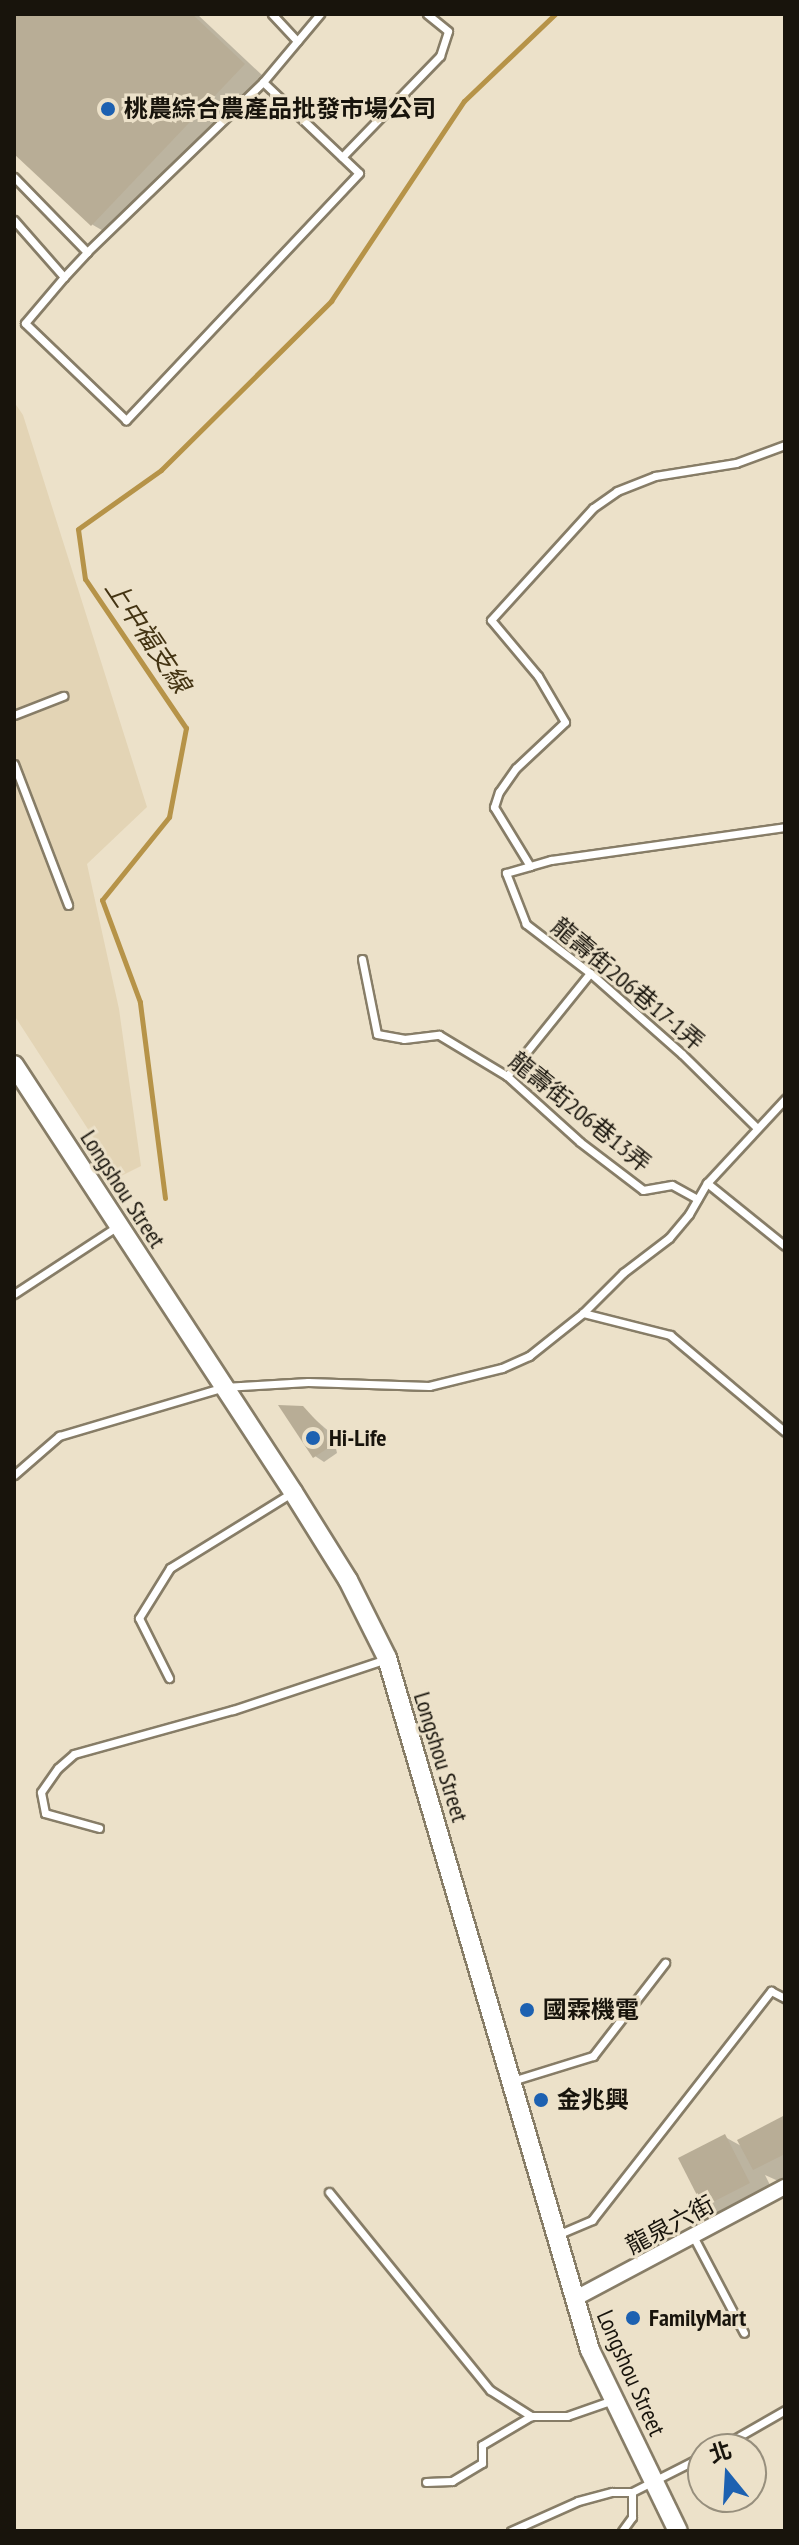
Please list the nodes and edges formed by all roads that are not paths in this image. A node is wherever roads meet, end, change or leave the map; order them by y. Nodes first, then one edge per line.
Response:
1 (272, 14) edge
2 (320, 14) edge
3 (427, 14) edge
4 (297, 41) junction
5 (263, 82) junction
6 (342, 157) junction
7 (14, 177) edge
8 (14, 220) edge
9 (87, 252) junction
10 (64, 277) junction
11 (785, 445) edge
12 (63, 696) dead end
13 (14, 715) edge
14 (14, 764) edge
15 (785, 827) edge
16 (530, 866) junction
17 (68, 905) dead end
18 (362, 959) dead end
19 (590, 973) junction
20 (14, 1065) edge
21 (507, 1076) junction
22 (21, 1091) edge
23 (785, 1099) edge
24 (756, 1127) junction
25 (707, 1183) junction
26 (697, 1199) junction
27 (118, 1226) junction
28 (785, 1246) edge
29 (14, 1294) edge
30 (583, 1313) junction
31 (224, 1387) junction
32 (785, 1432) edge
33 (14, 1475) edge
34 (293, 1492) junction
35 (387, 1658) junction
36 (169, 1678) dead end
37 (99, 1828) dead end
38 (665, 1963) dead end
39 (785, 1998) edge
40 (512, 2081) junction
41 (785, 2187) edge
42 (329, 2192) dead end
43 (555, 2236) junction
44 (694, 2238) junction
45 (574, 2299) junction
46 (744, 2333) dead end
47 (613, 2400) junction
48 (785, 2410) edge
49 (531, 2416) junction
50 (749, 2433) edge
51 (687, 2464) edge
52 (426, 2482) dead end
53 (653, 2482) junction
54 (632, 2492) junction
55 (511, 2531) edge
56 (622, 2531) edge
57 (678, 2531) edge

1 - 4 lane
2 - 4 lane
3 - 6 lane
4 - 5 lane
5 - 6 lane
5 - 9 lane
6 - 10 lane
7 - 9 lane
8 - 10 lane
9 - 10 lane
11 - 16 lane
12 - 13 lane
14 - 17 lane
15 - 16 lane
16 - 19 lane, 龍壽街206巷17-1弄
18 - 21 lane, 龍壽街206巷13弄
19 - 21 lane
19 - 24 lane, 龍壽街206巷17-1弄
20 - 22 street, Longshou Street
21 - 26 lane, 龍壽街206巷13弄
22 - 27 street, Longshou Street
23 - 24 lane
24 - 25 lane
25 - 26 lane
25 - 28 lane
26 - 30 lane
27 - 29 lane
27 - 31 street, Longshou Street
30 - 31 lane
30 - 32 lane
31 - 33 lane
31 - 34 street, Longshou Street
34 - 35 street, Longshou Street
34 - 36 lane
35 - 37 lane
35 - 40 street, Longshou Street
38 - 40 lane
39 - 43 lane
40 - 43 street, Longshou Street
41 - 44 street, 龍泉六街
42 - 49 lane
43 - 45 street, Longshou Street
44 - 45 street, 龍泉六街
44 - 46 lane
45 - 47 street, Longshou Street
47 - 49 lane
47 - 53 street, Longshou Street
48 - 50 lane
49 - 52 lane
51 - 53 lane
53 - 54 lane
53 - 57 street, Longshou Street
54 - 55 lane
54 - 56 lane

